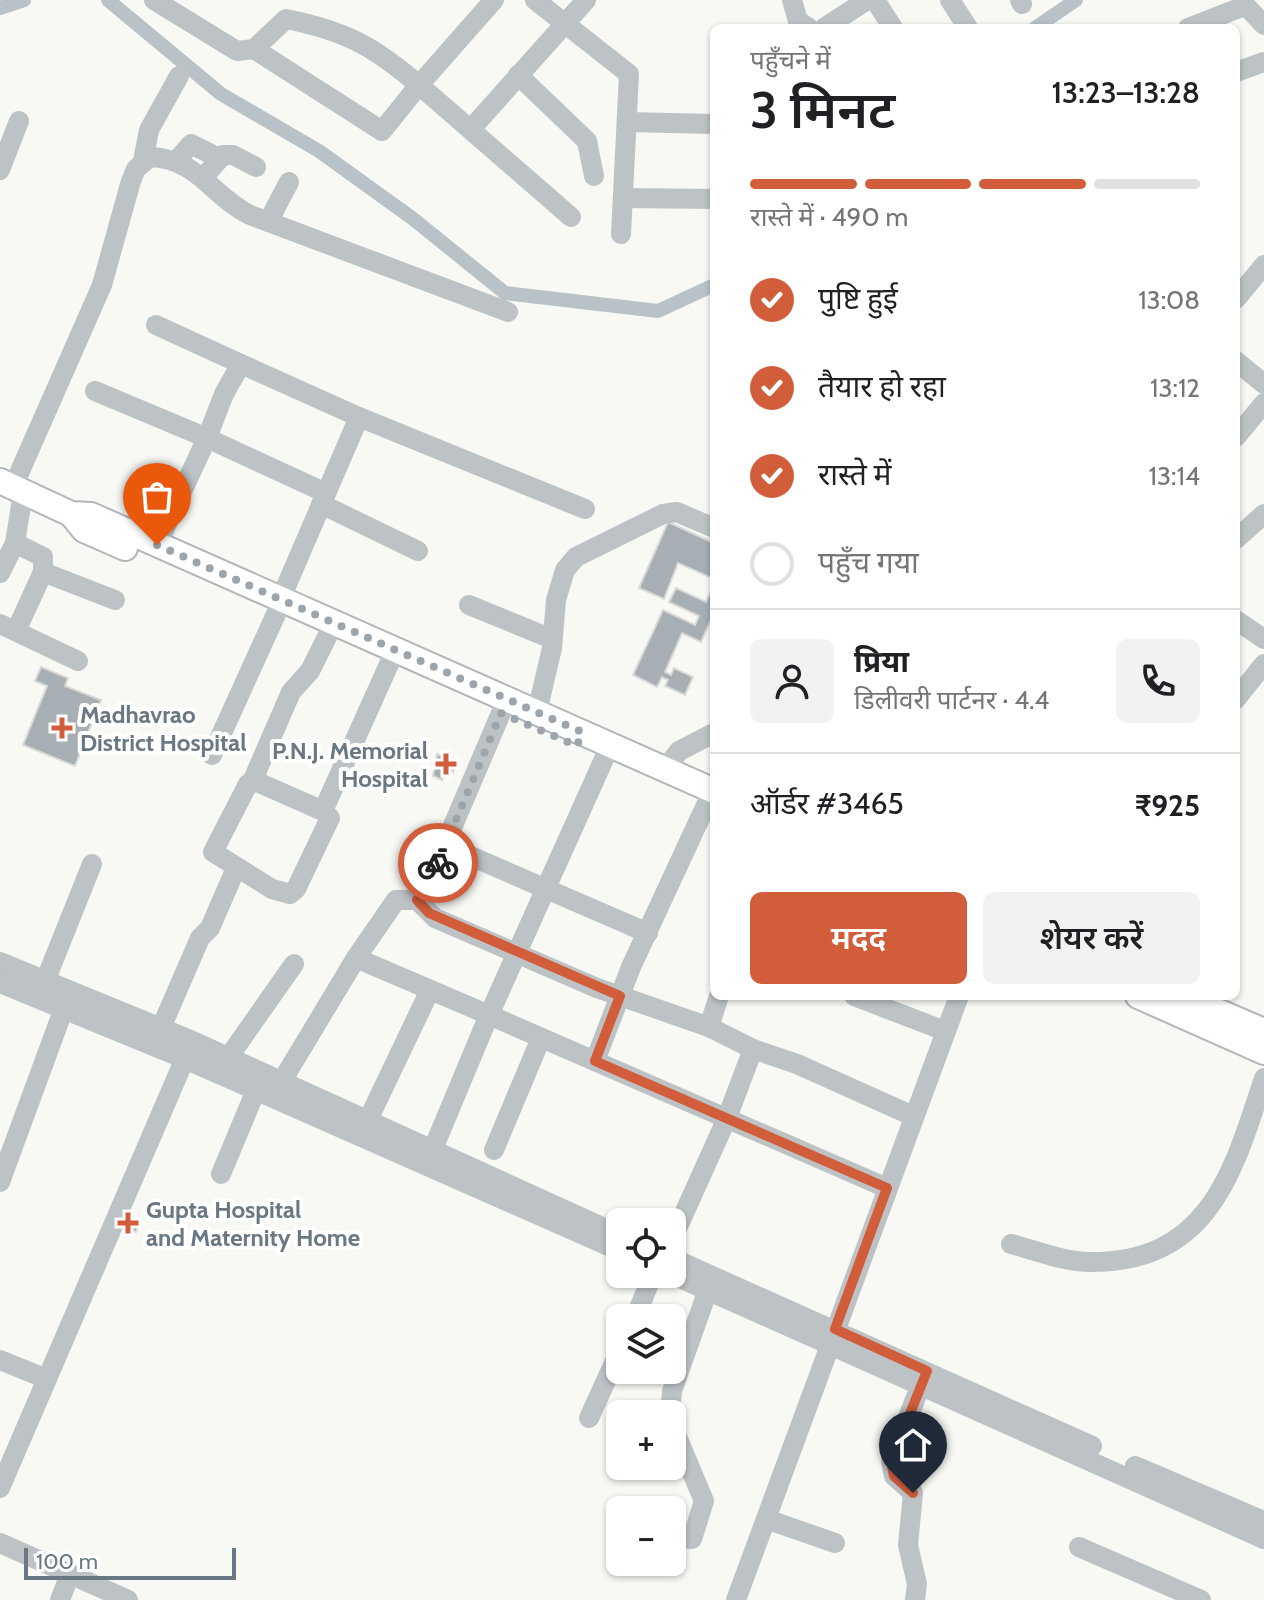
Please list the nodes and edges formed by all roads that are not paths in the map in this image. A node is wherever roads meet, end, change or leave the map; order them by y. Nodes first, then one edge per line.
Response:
1 (154, 0) edge
2 (494, 0) edge
3 (535, 0) edge
4 (586, 0) edge
5 (792, 0) edge
6 (867, 0) edge
7 (875, 0) edge
8 (950, 0) edge
9 (285, 10) edge
10 (562, 24) junction
11 (803, 24) edge
12 (830, 24) edge
13 (890, 24) edge
14 (965, 24) edge
15 (1198, 24) edge
16 (1264, 25) edge
17 (254, 49) junction
18 (1264, 62) edge
19 (1240, 71) edge
20 (518, 75) junction
21 (179, 76) dead end
22 (419, 85) junction
23 (19, 121) dead end
24 (627, 122) junction
25 (710, 124) edge
26 (471, 129) junction
27 (217, 157) junction
28 (177, 160) junction
29 (143, 161) junction
30 (256, 167) dead end
31 (0, 170) edge
32 (594, 176) dead end
33 (203, 178) junction
34 (289, 182) dead end
35 (623, 198) junction
36 (710, 199) edge
37 (571, 217) dead end
38 (268, 222) junction
39 (621, 234) dead end
40 (1261, 276) edge
41 (1240, 295) edge
42 (508, 312) dead end
43 (156, 325) dead end
44 (241, 364) junction
45 (1240, 364) edge
46 (1264, 384) edge
47 (95, 391) dead end
48 (1264, 403) edge
49 (359, 417) junction
50 (1240, 432) edge
51 (207, 438) junction
52 (12, 487) edge
53 (324, 499) junction
54 (585, 509) dead end
55 (71, 514) junction
56 (1264, 514) edge
57 (710, 526) edge
58 (1240, 535) edge
59 (15, 543) junction
60 (157, 545) junction
61 (418, 551) dead end
62 (43, 572) junction
63 (0, 573) edge
64 (115, 600) dead end
65 (469, 605) dead end
66 (279, 606) junction
67 (1240, 623) edge
68 (8, 628) edge
69 (328, 635) junction
70 (552, 639) junction
71 (1264, 639) edge
72 (78, 661) dead end
73 (390, 662) junction
74 (1264, 664) edge
75 (1240, 694) edge
76 (537, 712) junction
77 (501, 713) junction
78 (710, 735) edge
79 (580, 739) junction
80 (212, 755) dead end
81 (604, 759) junction
82 (665, 769) junction
83 (252, 782) junction
84 (710, 799) edge
85 (710, 799) edge
86 (710, 804) edge
87 (323, 811) junction
88 (445, 845) junction
89 (92, 864) dead end
90 (236, 868) junction
91 (546, 888) junction
92 (417, 900) junction
93 (648, 933) junction
94 (517, 953) junction
95 (356, 958) junction
96 (0, 962) edge
97 (294, 964) dead end
98 (46, 979) junction
99 (0, 983) edge
100 (430, 990) junction
101 (620, 996) junction
102 (718, 1000) edge
103 (864, 1000) edge
104 (957, 1000) edge
105 (1147, 1000) edge
106 (1191, 1000) edge
107 (64, 1008) junction
108 (489, 1015) junction
109 (709, 1027) junction
110 (161, 1028) junction
111 (945, 1031) junction
112 (1264, 1031) edge
113 (541, 1038) junction
114 (753, 1049) junction
115 (189, 1050) junction
116 (1264, 1052) edge
117 (228, 1058) junction
118 (595, 1061) junction
119 (1264, 1078) edge
120 (282, 1081) junction
121 (256, 1090) junction
122 (913, 1116) junction
123 (727, 1118) junction
124 (368, 1120) junction
125 (433, 1149) junction
126 (494, 1150) dead end
127 (221, 1174) dead end
128 (0, 1182) edge
129 (887, 1188) junction
130 (686, 1209) edge
131 (606, 1229) edge
132 (1011, 1244) dead end
133 (606, 1245) edge
134 (686, 1265) edge
135 (686, 1280) edge
136 (708, 1290) junction
137 (832, 1337) junction
138 (0, 1360) edge
139 (924, 1378) junction
140 (47, 1379) junction
141 (606, 1381) edge
142 (671, 1400) edge
143 (589, 1418) dead end
144 (686, 1456) edge
145 (0, 1488) edge
146 (766, 1519) junction
147 (1264, 1521) edge
148 (686, 1538) edge
149 (1264, 1539) edge
150 (0, 1543) edge
151 (835, 1543) dead end
152 (1079, 1547) dead end
153 (70, 1574) junction
154 (1192, 1598) edge
155 (60, 1600) edge
156 (128, 1600) edge
157 (736, 1600) edge
158 (915, 1600) edge

1 - 17 street
2 - 22 street
3 - 10 street
4 - 10 street
5 - 11 street
6 - 12 street
7 - 13 street
8 - 14 street
9 - 17 street
9 - 22 street
10 - 20 street
10 - 24 street
15 - 16 street
17 - 22 street
18 - 19 street
20 - 26 street
20 - 32 street
21 - 29 street
22 - 26 street
23 - 31 street
24 - 25 street
24 - 35 street
26 - 37 street
27 - 28 street
27 - 30 street
27 - 33 street
28 - 29 street
28 - 33 street
29 - 52 street
33 - 38 street
34 - 38 street
35 - 36 street
35 - 39 street
38 - 42 street
40 - 41 street
43 - 44 street
44 - 49 street
44 - 51 street
45 - 46 street
47 - 51 street
48 - 50 street
49 - 53 street
49 - 54 street
51 - 53 street
51 - 60 street
52 - 55 main road
52 - 59 street
53 - 61 street
53 - 66 street
55 - 60 main road
55 - 66 main road
56 - 58 street
57 - 70 street
59 - 62 street
59 - 63 street
60 - 66 main road
62 - 64 street
62 - 68 street
65 - 70 street
66 - 69 main road
66 - 76 main road
66 - 80 street
67 - 71 street
68 - 72 street
69 - 73 main road
69 - 83 street
70 - 76 street
73 - 77 main road
73 - 87 street
74 - 75 street
76 - 79 main road
77 - 79 main road
77 - 88 street
78 - 82 street
79 - 81 main road
79 - 82 main road
81 - 85 main road
81 - 91 street
82 - 84 main road
83 - 87 street
83 - 90 street
86 - 93 street
87 - 90 street
88 - 91 street
88 - 92 street
89 - 98 street
90 - 110 street
91 - 93 street
91 - 94 street
92 - 94 street
92 - 95 street
93 - 101 street
94 - 101 street
94 - 108 street
95 - 100 street
95 - 120 street
96 - 98 street
97 - 117 street
98 - 110 street
99 - 107 street
100 - 108 street
100 - 124 street
101 - 109 street
101 - 118 street
102 - 109 street
103 - 111 street
104 - 111 street
105 - 116 main road
106 - 112 main road
107 - 115 street
107 - 128 street
108 - 113 street
108 - 125 street
109 - 114 street
110 - 115 street
111 - 122 street
113 - 118 street
113 - 126 street
114 - 122 street
114 - 123 street
115 - 117 street
115 - 121 street
115 - 140 street
117 - 120 street
118 - 123 street
119 - 132 street
120 - 124 street
121 - 127 street
121 - 133 street
122 - 129 street
123 - 129 street
123 - 130 street
124 - 125 street
125 - 131 street
129 - 137 street
134 - 137 street
135 - 136 street
136 - 137 street
136 - 142 street
137 - 139 street
137 - 146 street
138 - 140 street
139 - 147 street
139 - 149 street
139 - 158 street
140 - 145 street
141 - 143 street
144 - 148 street
146 - 151 street
146 - 157 street
150 - 153 street
152 - 154 street
153 - 155 street
153 - 156 street

